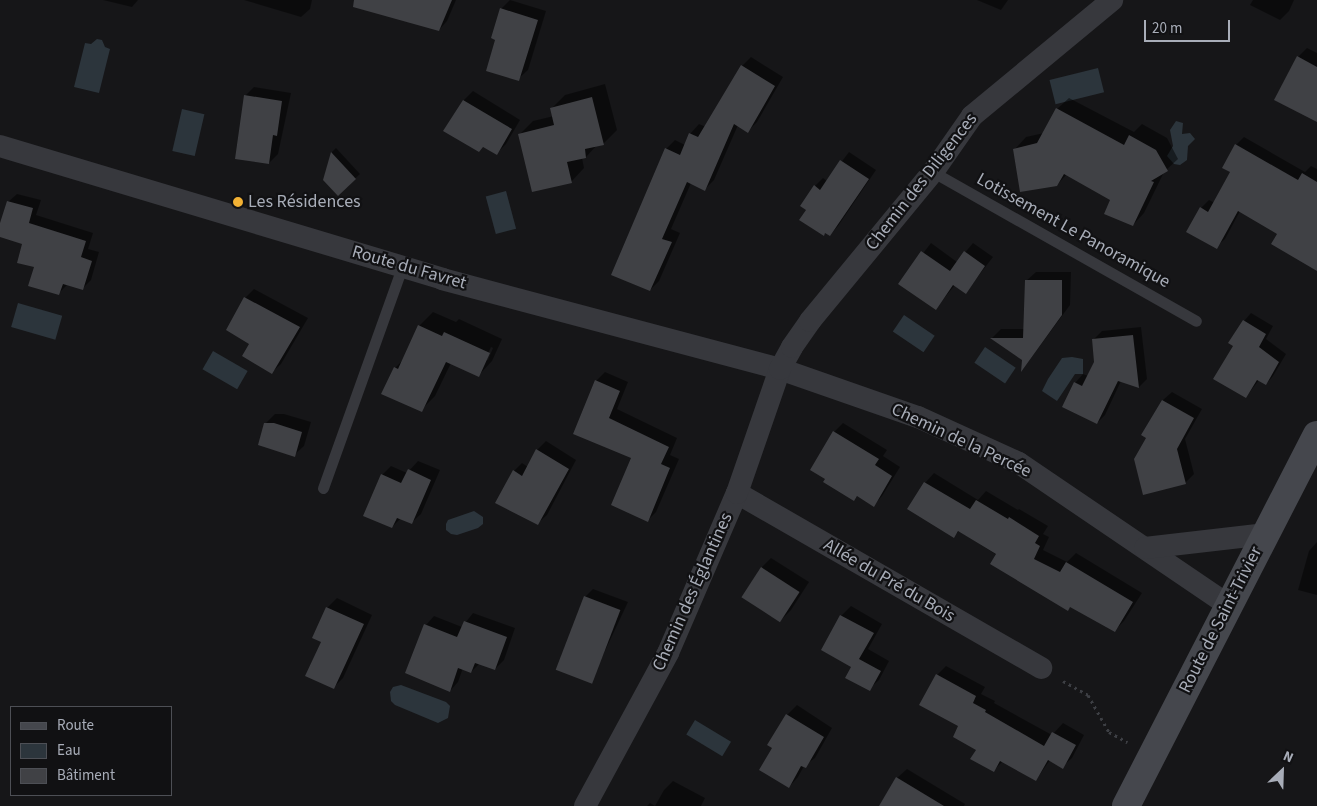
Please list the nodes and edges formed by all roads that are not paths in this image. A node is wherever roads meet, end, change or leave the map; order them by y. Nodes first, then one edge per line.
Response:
1 (1112, 0) edge
2 (0, 146) edge
3 (933, 172) junction
4 (402, 267) junction
5 (1196, 321) dead end
6 (780, 369) junction
7 (819, 383) joint
8 (1317, 435) edge
9 (323, 488) dead end
10 (737, 493) junction
11 (1266, 534) junction
12 (1145, 548) junction
13 (1228, 605) junction
14 (1041, 668) road end
15 (585, 806) edge
16 (1126, 806) edge

1 - 3 street, Chemin des Diligences
2 - 4 street, Route du Favret
3 - 5 lane, Lotissement Le Panoramique
3 - 6 street, Chemin des Diligences
4 - 6 street, Route du Favret
4 - 9 lane
6 - 7 street, Route du Favret
6 - 10 street, Chemin des Églantines
7 - 12 street, Chemin de la Percée
8 - 11 main road, Route de Saint-Trivier
10 - 14 street, Allée du Pré du Bois
10 - 15 street, Chemin des Églantines
11 - 12 street
11 - 13 main road, Route de Saint-Trivier
12 - 13 street, Chemin de la Percée
13 - 16 main road, Route de Saint-Trivier

